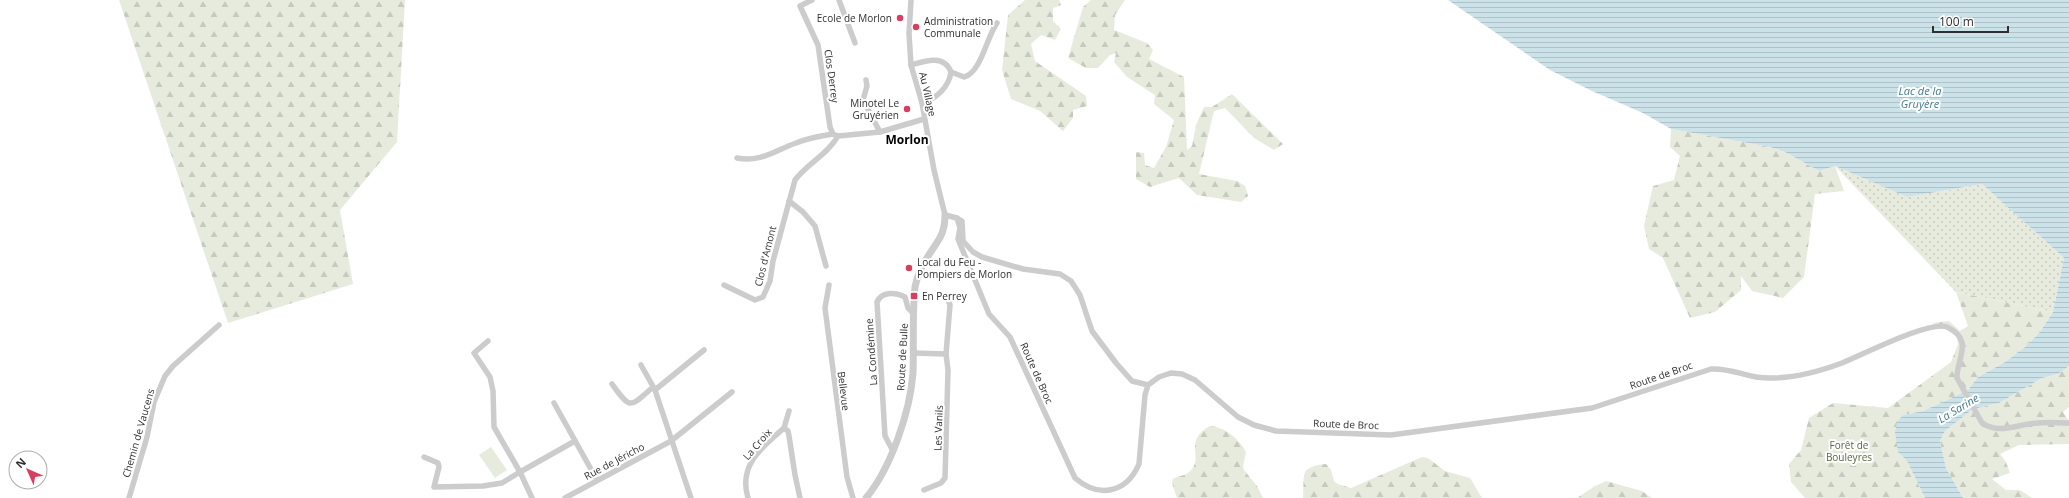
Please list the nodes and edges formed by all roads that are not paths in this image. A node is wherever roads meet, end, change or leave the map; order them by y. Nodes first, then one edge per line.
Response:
1 (812, 0) edge
2 (839, 0) edge
3 (911, 0) edge
4 (997, 23) dead end
5 (855, 43) dead end
6 (911, 65) junction
7 (951, 72) junction
8 (866, 80) dead end
9 (922, 103) junction
10 (924, 119) junction
11 (880, 132) junction
12 (836, 135) junction
13 (737, 158) dead end
14 (789, 201) junction
15 (945, 215) junction
16 (957, 218) junction
17 (826, 266) dead end
18 (724, 285) dead end
19 (829, 285) dead end
20 (946, 295) dead end
21 (914, 314) junction
22 (220, 325) dead end
23 (488, 341) dead end
24 (704, 350) dead end
25 (914, 353) junction
26 (946, 354) junction
27 (641, 365) dead end
28 (612, 384) dead end
29 (1148, 385) junction
30 (654, 389) junction
31 (732, 392) dead end
32 (554, 403) dead end
33 (789, 411) dead end
34 (2069, 423) edge
35 (784, 428) junction
36 (575, 441) junction
37 (671, 441) junction
38 (893, 451) junction
39 (424, 457) dead end
40 (520, 472) junction
41 (597, 480) junction
42 (924, 490) dead end
43 (129, 498) edge
44 (532, 498) edge
45 (565, 498) edge
46 (691, 498) edge
47 (748, 498) edge
48 (800, 498) edge
49 (853, 498) edge
50 (866, 498) edge

1 - 12 street, Clos Derrey
2 - 5 street
3 - 6 street, Au Village
4 - 7 street
6 - 7 street
6 - 9 street, Au Village
7 - 9 street
8 - 11 street
9 - 10 street, Au Village
10 - 11 street
10 - 15 street, Au Village
11 - 12 street
12 - 13 street
12 - 14 street, Clos d'Amont
14 - 17 street
14 - 18 street, Clos d'Amont
15 - 16 street
15 - 21 street, Route de Bulle
16 - 29 street
16 - 29 street, Route de Broc
19 - 49 street, Bellevue
20 - 26 street, Les Vanils
21 - 25 street, Route de Bulle
21 - 38 street, La Condémine
22 - 43 street, Chemin de Vaucens
23 - 40 street
24 - 30 street
25 - 26 street
25 - 38 street, Route de Bulle
26 - 42 street, Les Vanils
27 - 30 street
28 - 30 street
29 - 34 street, Route de Broc
30 - 37 street
31 - 37 street, Rue de Jéricho
32 - 36 street
33 - 35 street, La Croix
35 - 47 street, La Croix
35 - 48 street, La Croix
36 - 40 street
36 - 41 street
37 - 41 street, Rue de Jéricho
37 - 46 street
38 - 50 street, Route de Bulle
39 - 40 street
40 - 44 street
41 - 45 street, Rue de Jéricho

